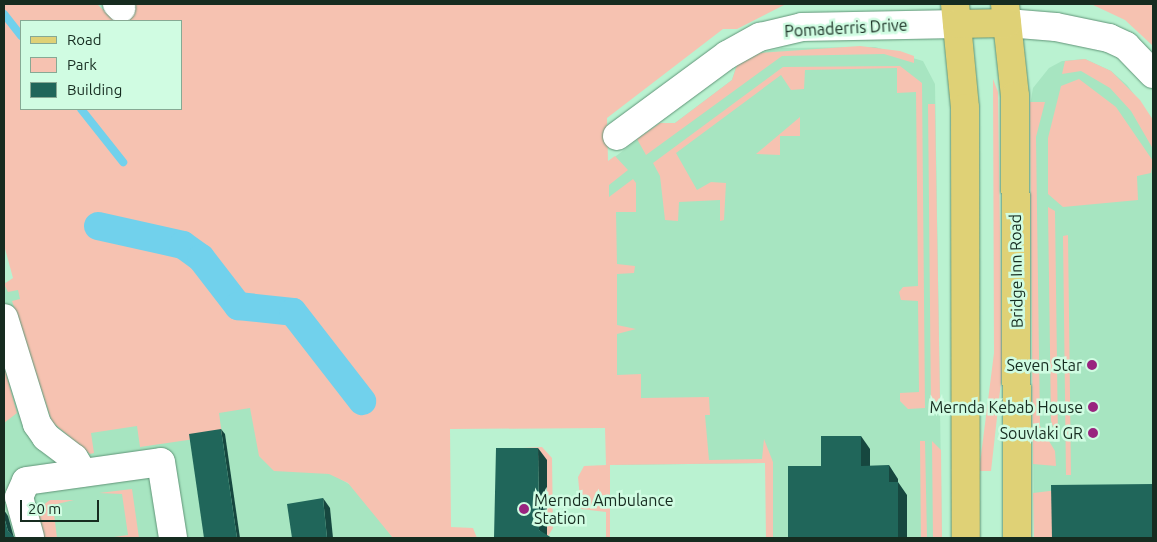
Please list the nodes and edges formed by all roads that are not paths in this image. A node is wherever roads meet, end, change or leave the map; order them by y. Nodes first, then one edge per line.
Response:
1 (956, 14) edge
2 (1006, 14) edge
3 (1153, 74) edge
4 (617, 136) dead end
5 (4, 318) edge
6 (84, 481) junction
7 (29, 529) edge
8 (173, 538) edge
9 (966, 538) edge
10 (1017, 538) edge

1 - 2 main road
1 - 4 street, Pomaderris Drive
1 - 9 main road
2 - 3 street
2 - 10 main road, Bridge Inn Road
5 - 6 street
6 - 7 street
6 - 8 street

